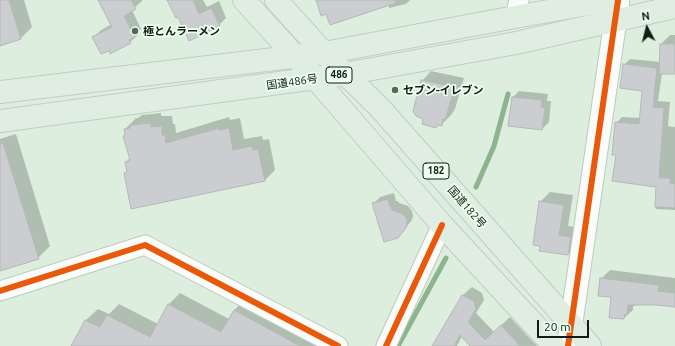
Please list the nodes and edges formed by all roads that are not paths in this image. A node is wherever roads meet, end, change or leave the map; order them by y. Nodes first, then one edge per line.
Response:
1 (244, 0) edge
2 (276, 0) edge
3 (612, 0) edge
4 (618, 0) edge
5 (675, 7) edge
6 (517, 8) edge
7 (614, 22) junction
8 (324, 53) junction
9 (295, 57) junction
10 (345, 74) junction
11 (316, 78) junction
12 (0, 92) edge
13 (0, 121) edge
14 (442, 225) junction
15 (0, 291) edge
16 (571, 325) junction
17 (338, 346) edge
18 (386, 346) edge
19 (554, 346) edge
20 (568, 346) edge
21 (590, 346) edge

1 - 9 highway, 182
2 - 8 highway, 国道182号 / 182
3 - 6 highway, 486
4 - 7 street
5 - 7 highway, 国道486号 / 486
6 - 8 highway, 486
7 - 10 highway, 国道486号 / 486
7 - 16 street
8 - 9 highway, 486
8 - 10 highway, 国道182号 / 182
9 - 11 highway, 182
9 - 12 highway, 486
10 - 11 highway, 国道486号 / 486
10 - 16 highway, 国道182号 / 182
11 - 13 highway, 国道486号 / 486
11 - 14 highway, 182
14 - 18 street
14 - 19 highway, 182
15 - 17 street
16 - 20 street
16 - 21 highway, 国道182号 / 182

